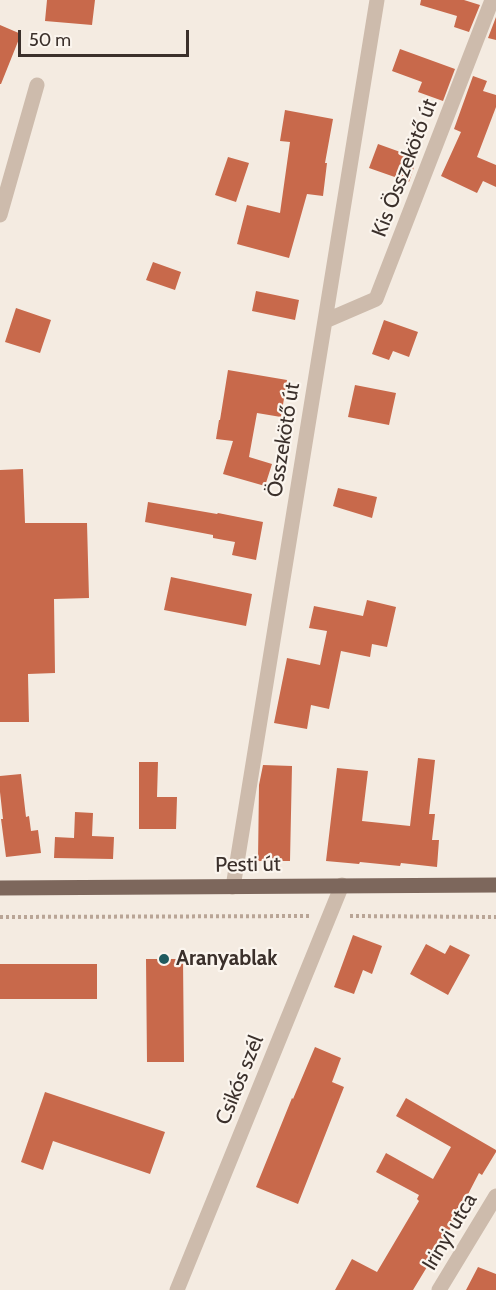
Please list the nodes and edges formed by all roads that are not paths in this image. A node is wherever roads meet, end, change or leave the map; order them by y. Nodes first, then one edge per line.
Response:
1 (377, 0) edge
2 (492, 0) edge
3 (38, 85) dead end
4 (0, 215) edge
5 (325, 321) junction
6 (342, 885) junction
7 (496, 885) edge
8 (233, 887) junction
9 (0, 888) edge
10 (496, 1196) edge
11 (177, 1290) edge
12 (439, 1290) edge

1 - 5 street, Összekötő út
2 - 5 street, Kis Összekötő út
3 - 4 street
5 - 8 street, Összekötő út
6 - 7 main road, Pesti út
6 - 8 main road, Pesti út
6 - 11 street, Csikós szél
8 - 9 main road, Pesti út
10 - 12 street, Irinyi utca

